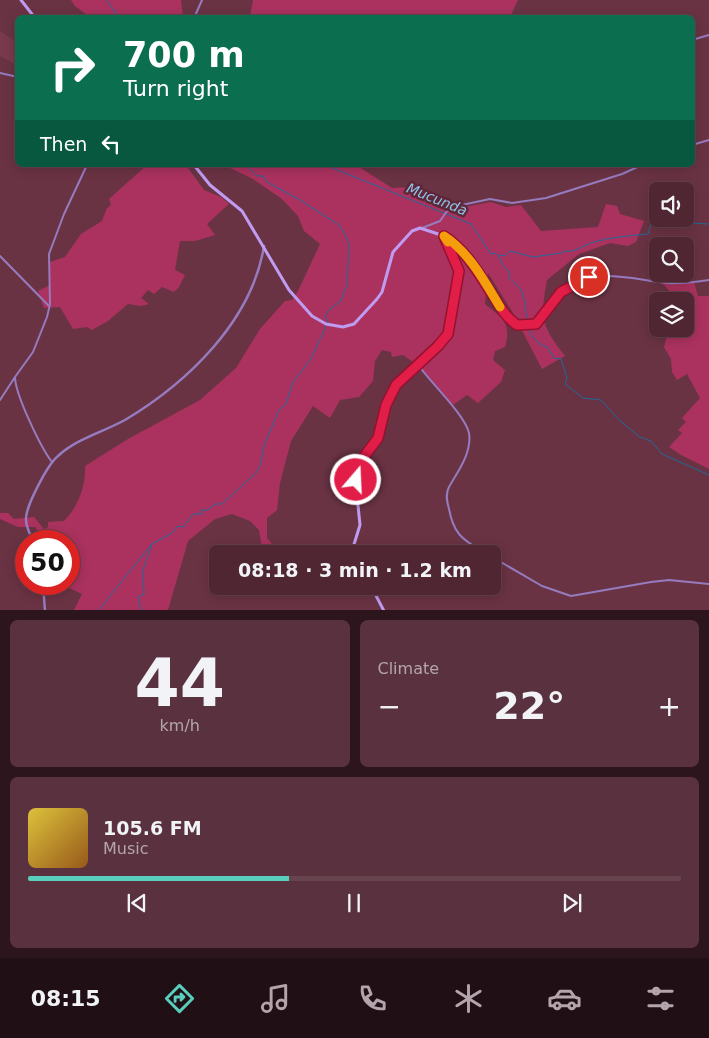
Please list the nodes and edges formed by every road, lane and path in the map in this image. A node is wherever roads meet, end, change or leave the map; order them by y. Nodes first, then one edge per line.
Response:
1 (21, 0) edge
2 (202, 0) edge
3 (33, 15) edge
4 (195, 15) edge
5 (709, 35) edge
6 (695, 39) edge
7 (0, 73) edge
8 (15, 76) edge
9 (709, 140) edge
10 (695, 144) edge
11 (86, 167) edge
12 (196, 167) edge
13 (638, 167) edge
14 (420, 228) junction
15 (444, 236) junction
16 (264, 246) junction
17 (0, 256) edge
18 (709, 280) edge
19 (50, 307) junction
20 (417, 364) junction
21 (16, 376) junction
22 (0, 400) edge
23 (52, 463) junction
24 (28, 530) edge
25 (354, 545) edge
26 (472, 545) edge
27 (501, 562) edge
28 (709, 584) edge
29 (44, 595) edge
30 (376, 595) edge
31 (45, 610) edge
32 (384, 610) edge

1 - 3 main road
2 - 4 street
5 - 6 street
7 - 8 street
9 - 10 street
11 - 19 street
12 - 16 main road
13 - 14 street
14 - 15 main road
14 - 16 main road
15 - 18 street
15 - 20 main road
16 - 23 street
17 - 19 street
19 - 21 street
20 - 25 main road
20 - 26 street
21 - 22 street
21 - 23 street
23 - 24 street
27 - 28 street
29 - 31 street
30 - 32 main road

